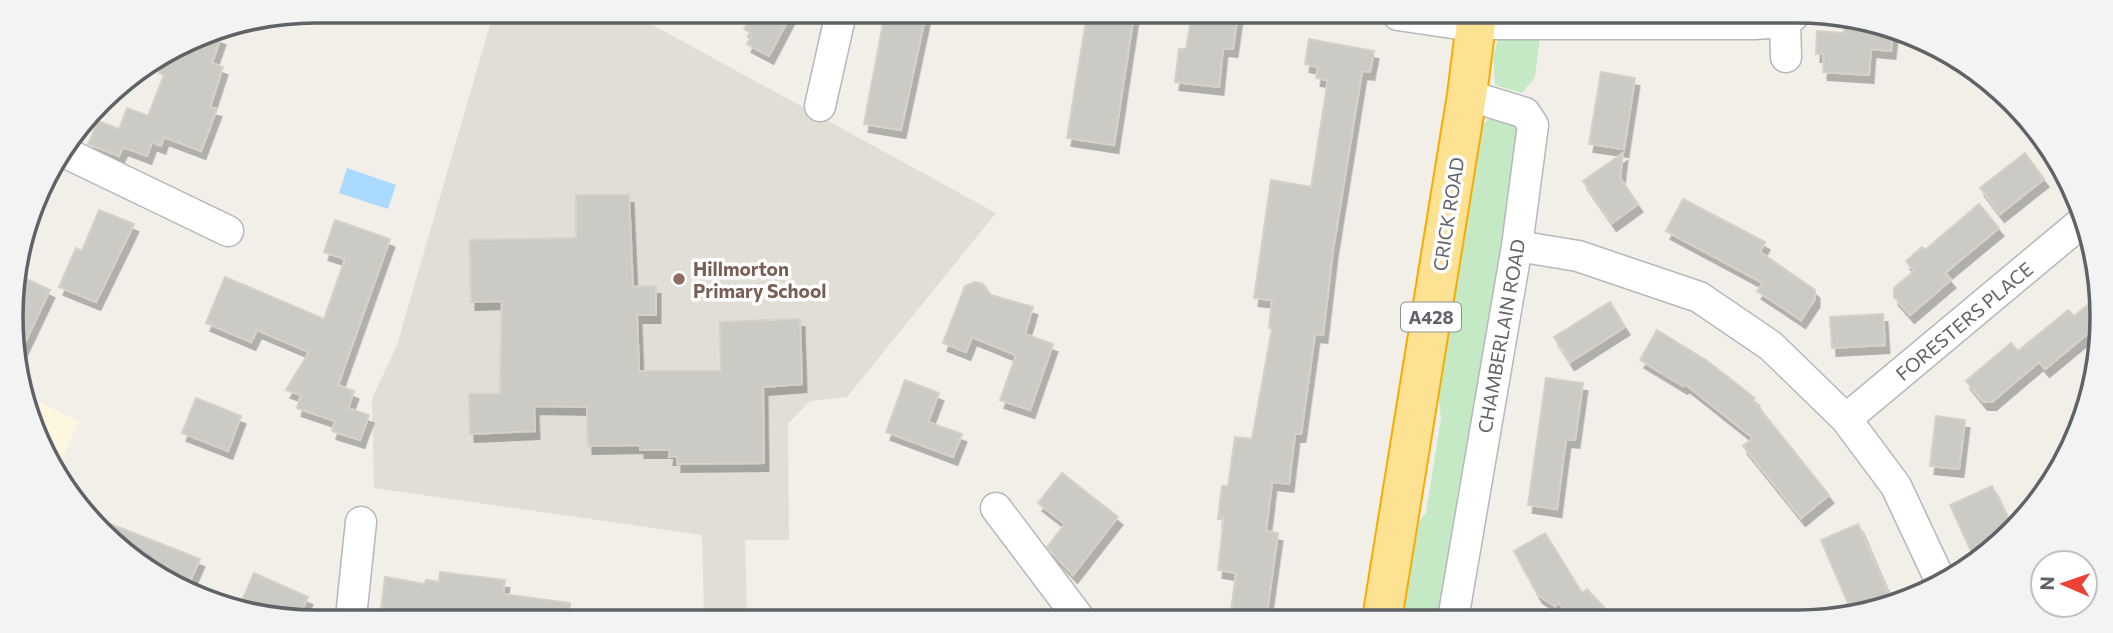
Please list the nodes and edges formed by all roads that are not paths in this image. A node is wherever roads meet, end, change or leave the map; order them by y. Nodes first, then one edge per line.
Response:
1 (839, 23) edge
2 (1476, 23) edge
3 (1789, 23) edge
4 (1786, 57) dead end
5 (1467, 95) junction
6 (820, 106) dead end
7 (71, 155) edge
8 (2076, 227) edge
9 (228, 231) dead end
10 (1517, 246) junction
11 (1846, 419) junction
12 (996, 508) dead end
13 (361, 522) dead end
14 (1937, 574) edge
15 (352, 610) edge
16 (1073, 610) edge
17 (1383, 610) edge
18 (1454, 610) edge

1 - 6 street
2 - 5 highway, CRICK ROAD / A428
3 - 4 street
5 - 10 street, CHAMBERLAIN ROAD
5 - 17 highway, CRICK ROAD / A428
7 - 9 street
8 - 11 street, FORESTERS PLACE
10 - 11 street
10 - 18 street, CHAMBERLAIN ROAD
11 - 14 street
12 - 16 street
13 - 15 street

